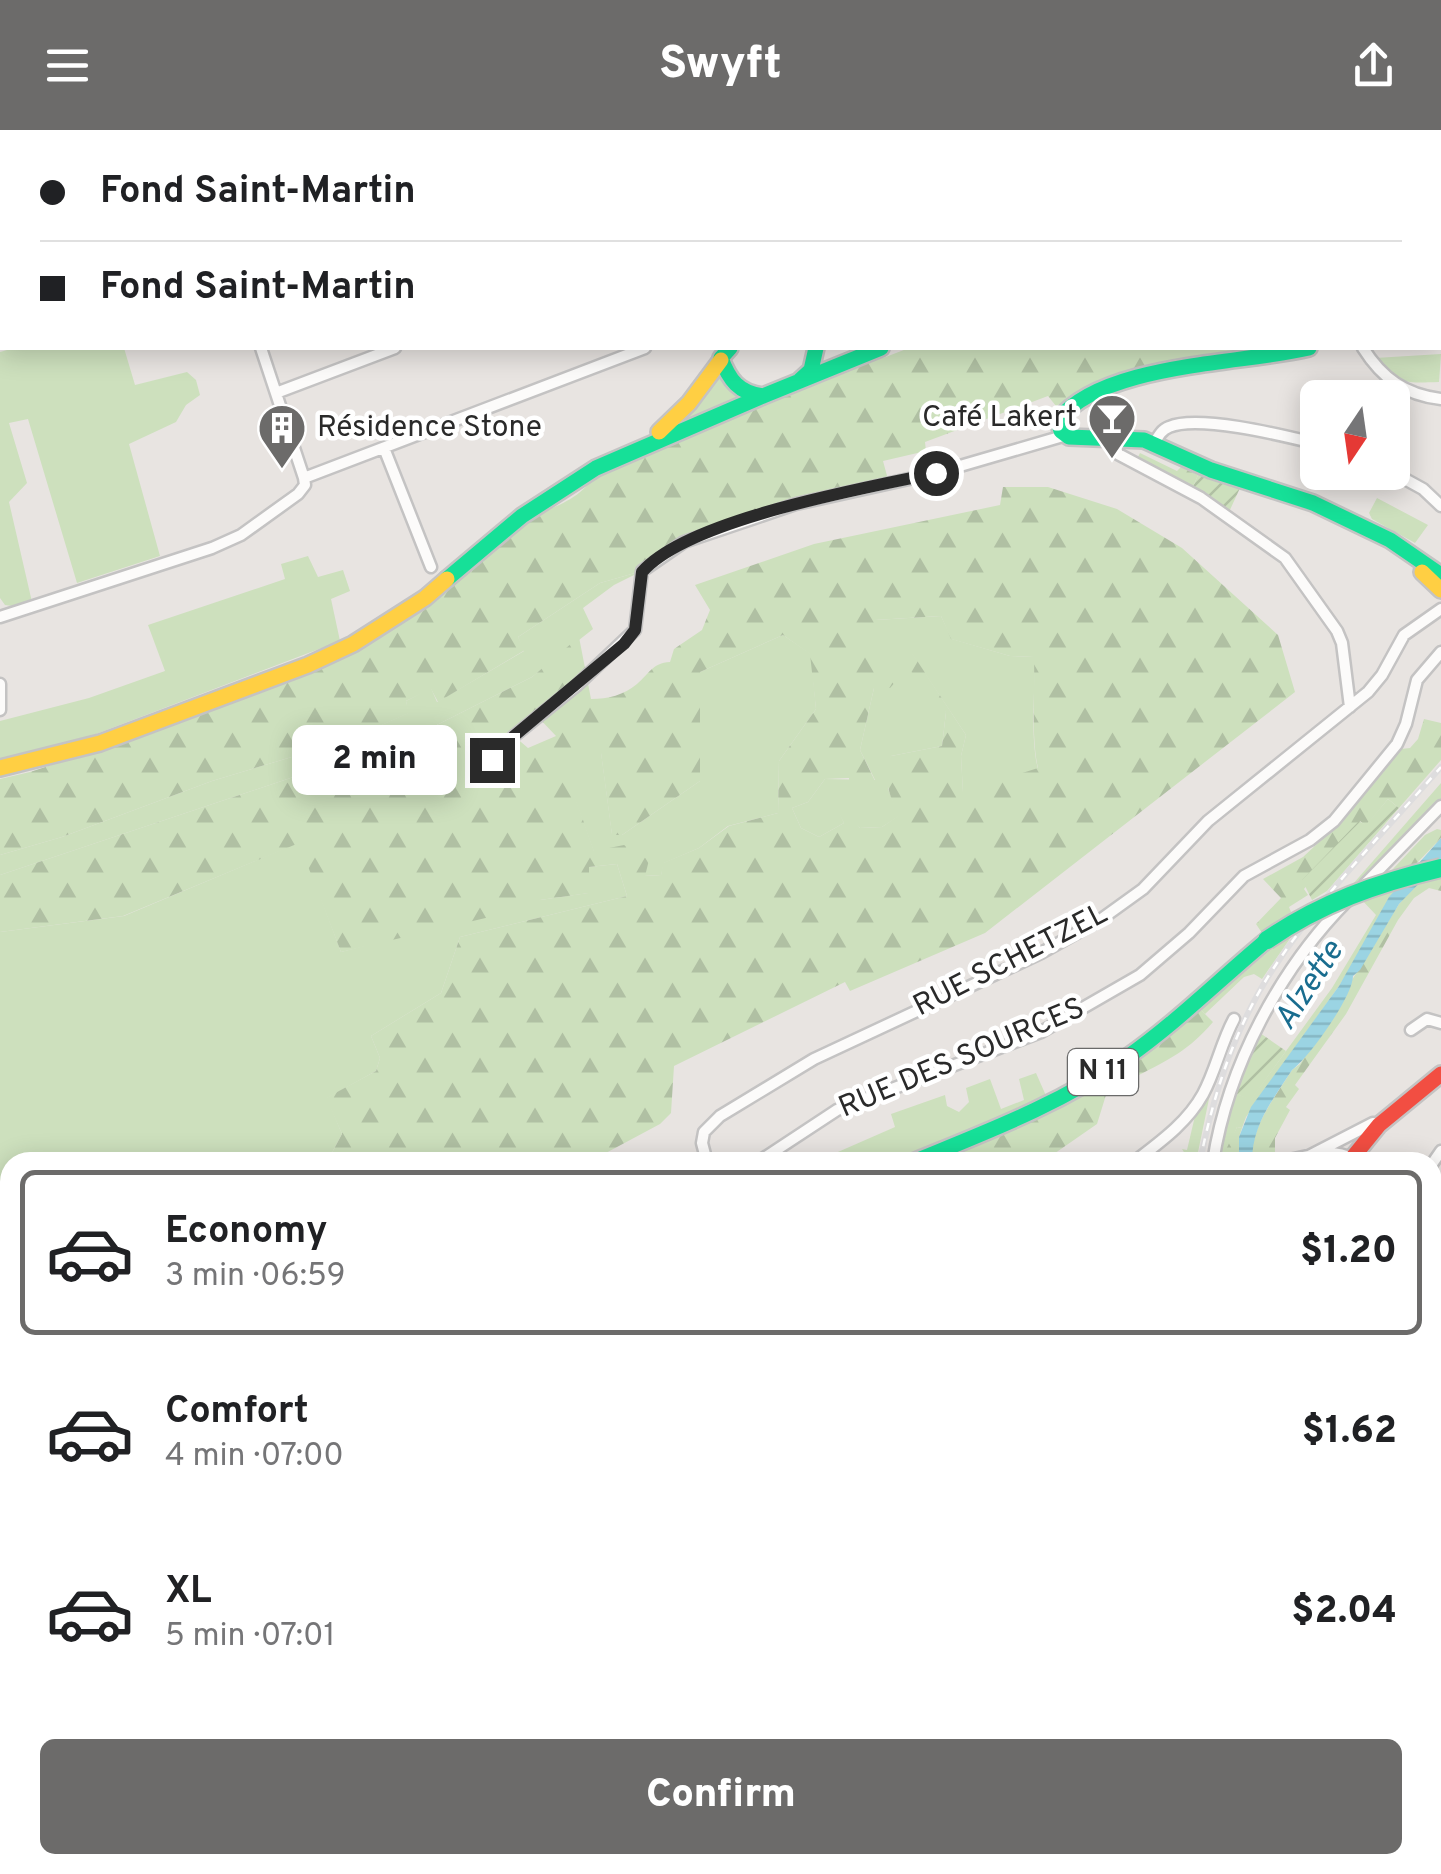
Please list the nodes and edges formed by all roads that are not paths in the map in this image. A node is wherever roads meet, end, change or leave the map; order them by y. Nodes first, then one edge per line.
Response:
1 (263, 350) edge
2 (389, 350) edge
3 (640, 350) edge
4 (816, 350) edge
5 (877, 350) edge
6 (1295, 350) edge
7 (1365, 350) edge
8 (722, 353) edge
9 (792, 385) junction
10 (276, 393) junction
11 (763, 396) junction
12 (1441, 398) edge
13 (1063, 436) junction
14 (1112, 436) junction
15 (1300, 440) edge
16 (1154, 444) junction
17 (384, 448) junction
18 (634, 450) junction
19 (304, 478) junction
20 (1410, 482) edge
21 (1441, 506) edge
22 (1398, 547) junction
23 (431, 566) dead end
24 (1439, 570) edge
25 (1441, 590) edge
26 (1441, 609) edge
27 (0, 616) edge
28 (1441, 652) edge
29 (0, 684) edge
30 (1350, 708) junction
31 (0, 710) edge
32 (492, 760) dead end
33 (0, 768) edge
34 (1441, 806) edge
35 (1441, 868) edge
36 (1234, 1019) dead end
37 (1441, 1022) edge
38 (1411, 1030) dead end
39 (1441, 1074) edge
40 (1403, 1103) junction
41 (704, 1152) edge
42 (773, 1152) edge
43 (937, 1152) edge
44 (1146, 1152) edge
45 (1215, 1152) edge
46 (1317, 1152) edge
47 (1357, 1152) edge

1 - 10 street
2 - 10 street
3 - 17 street
4 - 9 main road
5 - 9 main road
6 - 13 main road
7 - 12 street
8 - 11 main road
8 - 18 main road
9 - 11 main road
10 - 19 street
11 - 18 main road
13 - 14 main road
13 - 32 street
14 - 16 main road
14 - 30 street
15 - 16 street
16 - 22 main road
17 - 19 street
17 - 23 street
18 - 33 main road
19 - 27 street
20 - 21 street
22 - 24 main road
22 - 25 main road
26 - 30 street, RUE SCHETZEL
28 - 42 street, RUE DES SOURCES
29 - 31 street
30 - 41 street, RUE SCHETZEL
34 - 45 street
35 - 43 main road, N 11, bridge
36 - 44 street
37 - 38 street
39 - 40 main road
40 - 46 street
40 - 47 main road

